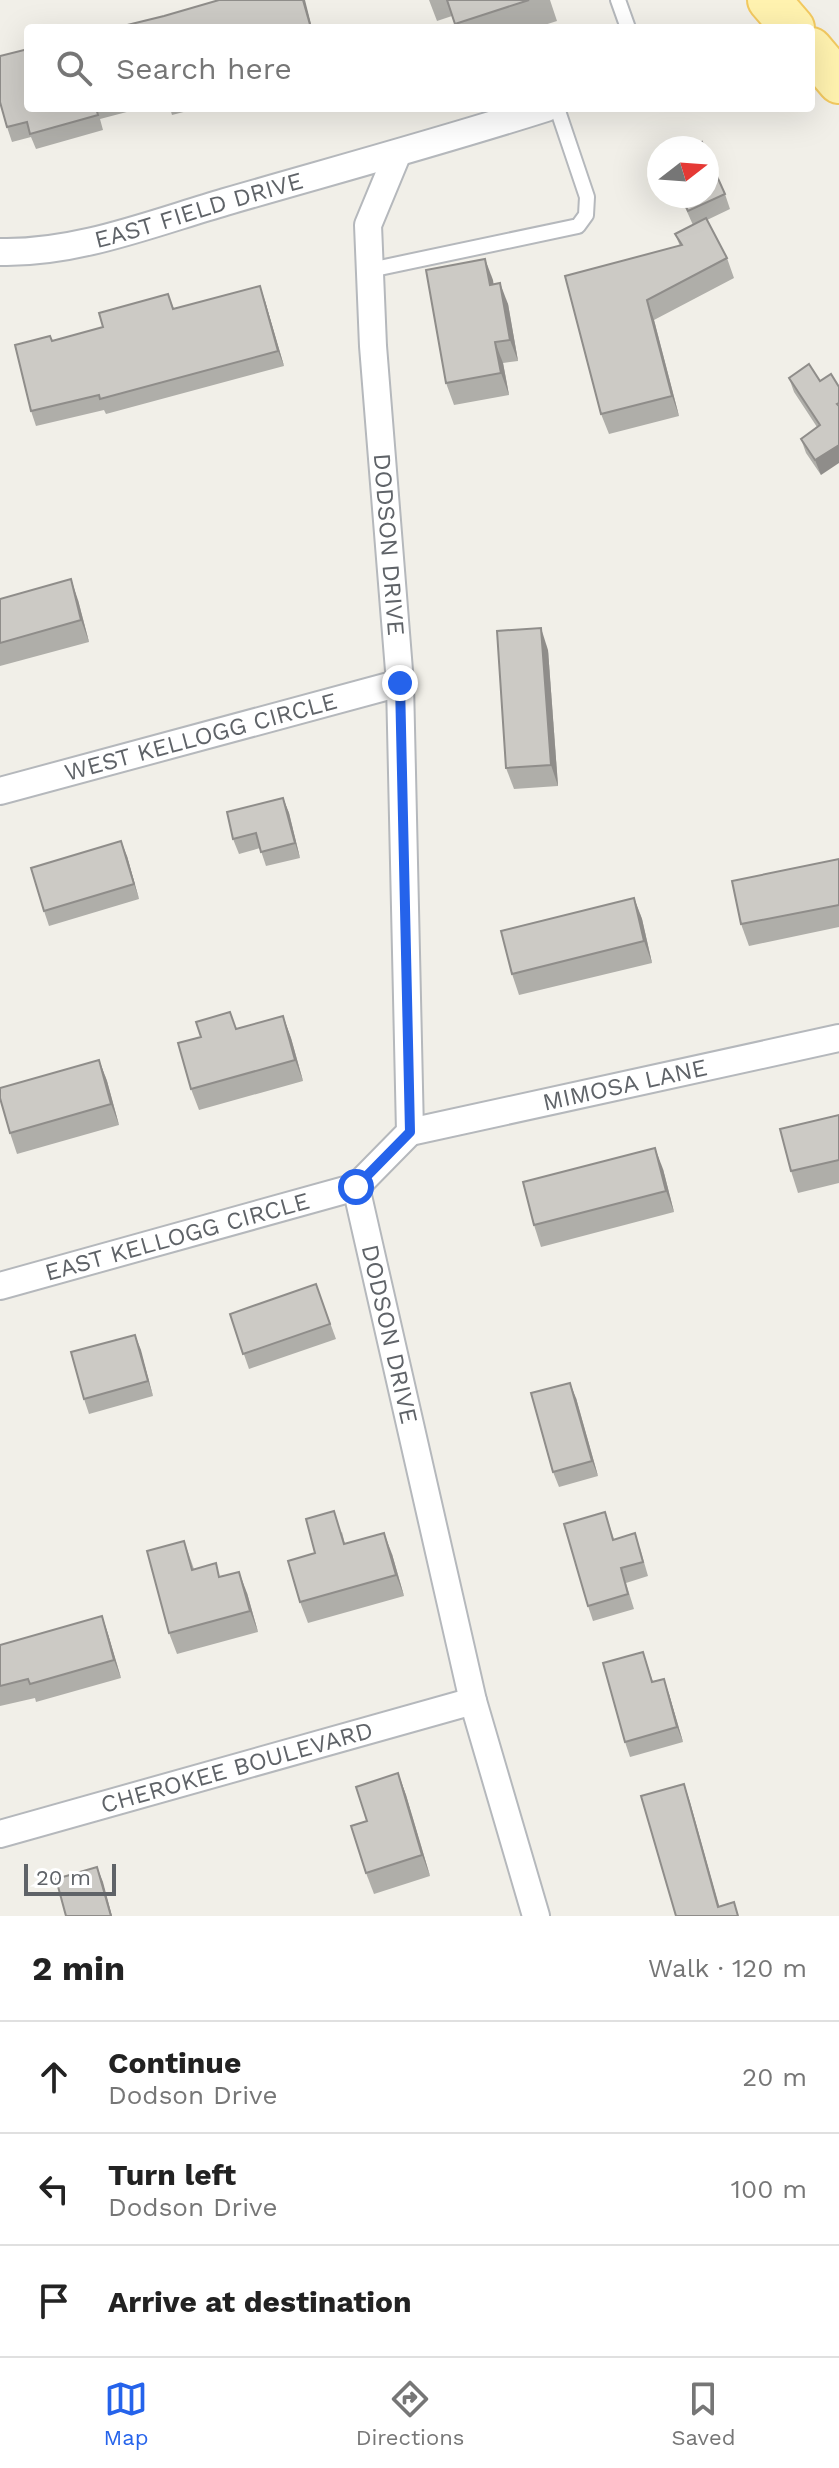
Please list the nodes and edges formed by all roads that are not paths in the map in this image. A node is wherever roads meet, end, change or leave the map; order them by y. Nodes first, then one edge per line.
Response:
1 (618, 0) edge
2 (769, 0) edge
3 (627, 24) edge
4 (790, 24) edge
5 (815, 54) edge
6 (839, 82) edge
7 (533, 112) edge
8 (558, 112) edge
9 (397, 155) junction
10 (0, 252) edge
11 (370, 270) junction
12 (400, 683) junction
13 (0, 791) edge
14 (839, 1038) edge
15 (410, 1132) junction
16 (356, 1187) junction
17 (0, 1286) edge
18 (473, 1701) junction
19 (0, 1834) edge
20 (536, 1916) edge

1 - 3 lane
2 - 4 main road
5 - 6 main road
7 - 9 street
8 - 11 lane
9 - 10 street, EAST FIELD DRIVE
9 - 11 street, DODSON DRIVE
11 - 12 street, DODSON DRIVE
12 - 13 street, WEST KELLOGG CIRCLE
12 - 15 street, DODSON DRIVE
14 - 15 street, MIMOSA LANE
15 - 16 street
16 - 17 street, EAST KELLOGG CIRCLE
16 - 18 street, DODSON DRIVE
18 - 19 street, CHEROKEE BOULEVARD
18 - 20 street, DODSON DRIVE

